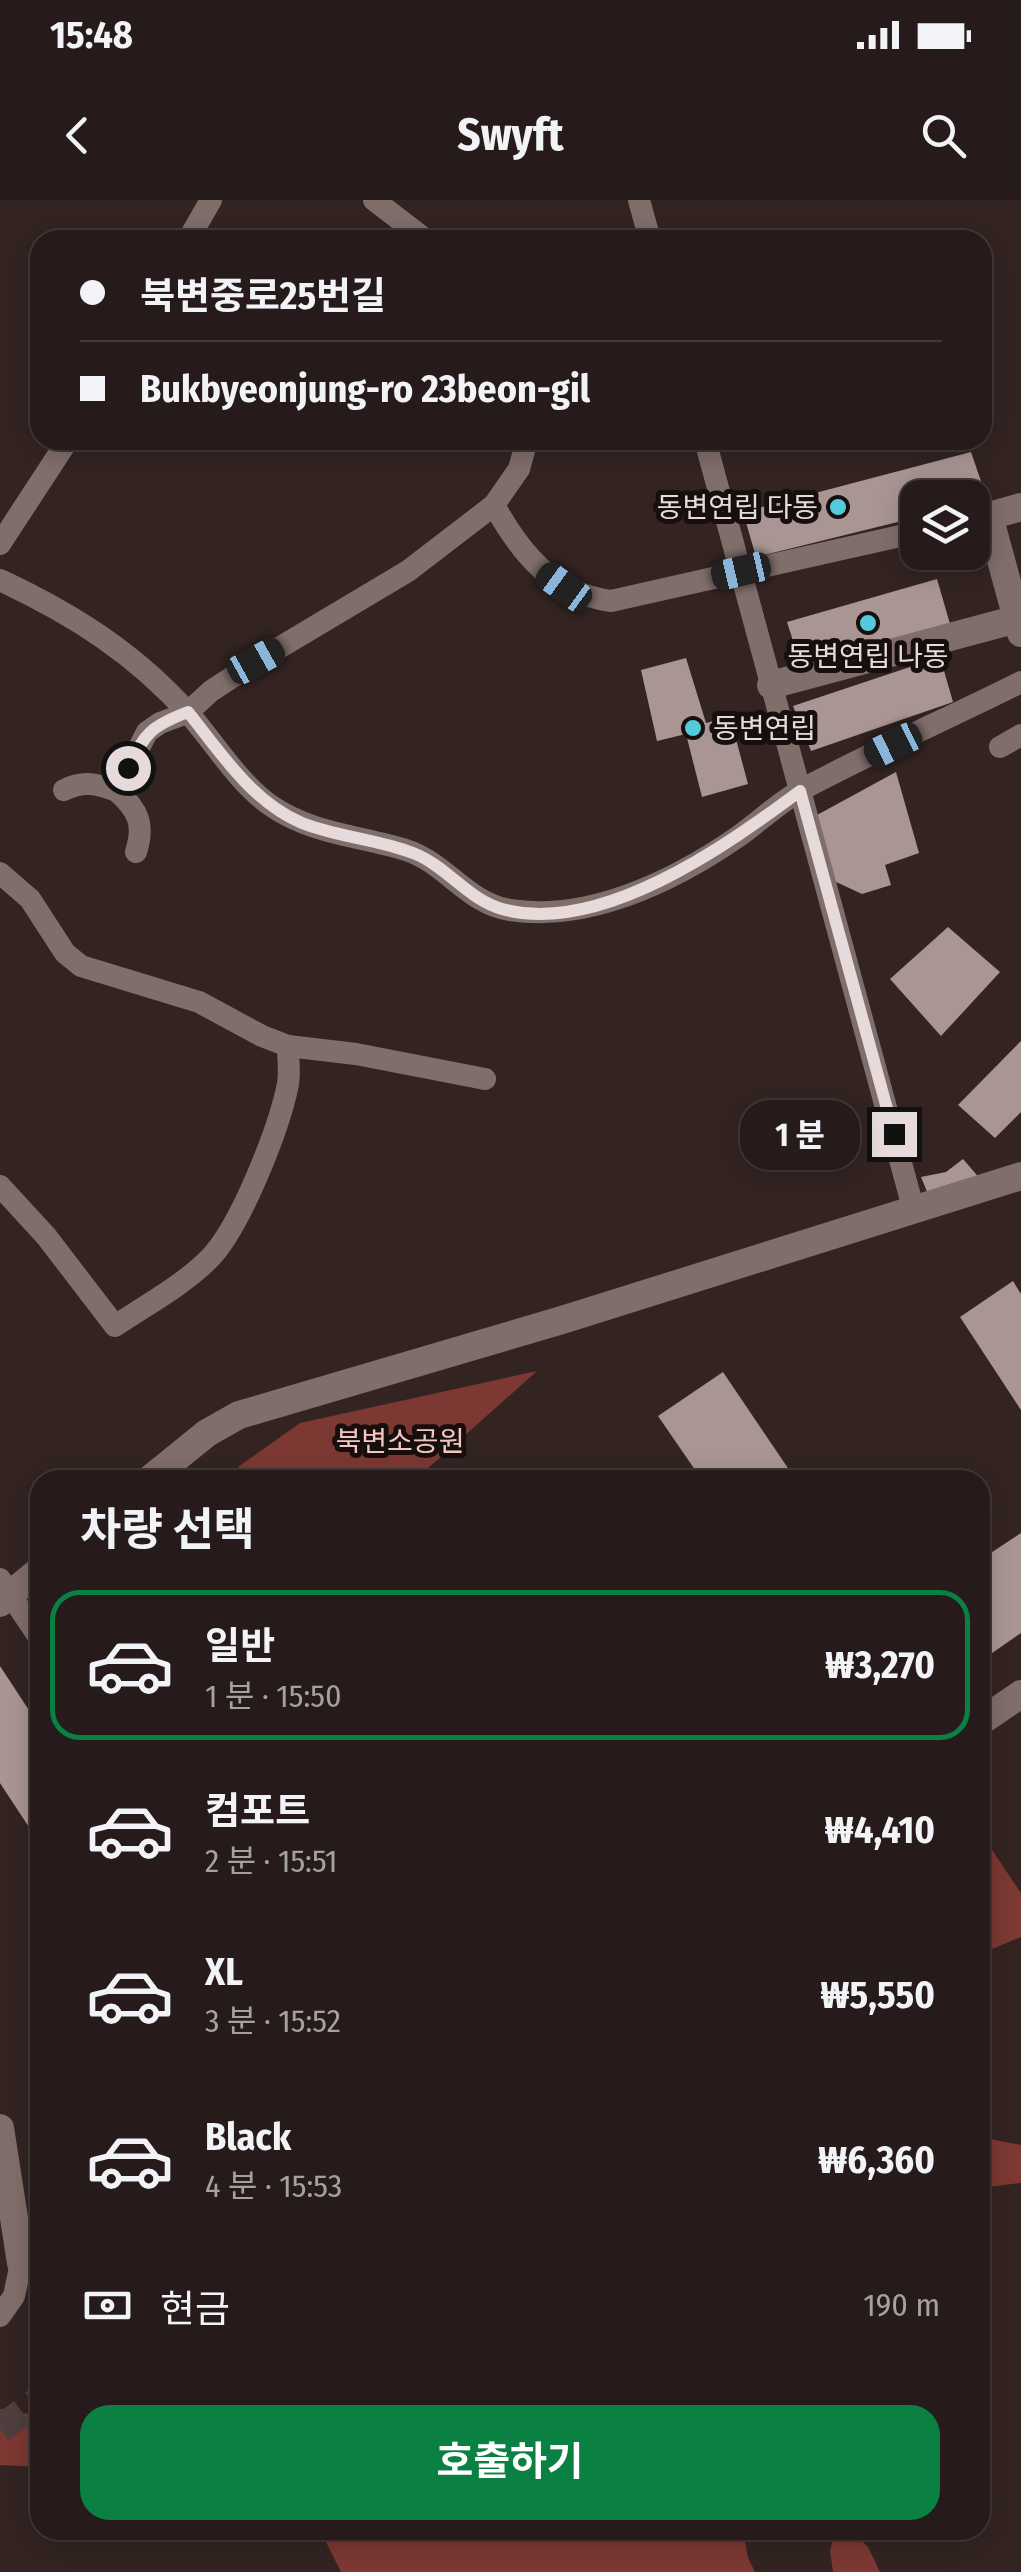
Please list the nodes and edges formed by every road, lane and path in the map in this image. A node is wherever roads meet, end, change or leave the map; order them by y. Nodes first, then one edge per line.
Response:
1 (211, 200) edge
2 (374, 200) edge
3 (638, 200) edge
4 (194, 230) edge
5 (413, 230) edge
6 (647, 230) edge
7 (61, 450) edge
8 (524, 450) edge
9 (708, 450) edge
10 (494, 505) junction
11 (1021, 507) edge
12 (990, 516) edge
13 (900, 536) edge
14 (0, 544) edge
15 (990, 544) edge
16 (741, 571) junction
17 (0, 580) edge
18 (1019, 626) edge
19 (1021, 682) edge
20 (772, 686) junction
21 (188, 712) junction
22 (1021, 735) edge
23 (1000, 747) dead end
24 (64, 790) dead end
25 (117, 790) junction
26 (800, 791) junction
27 (136, 852) dead end
28 (0, 873) edge
29 (288, 1046) junction
30 (484, 1079) dead end
31 (1021, 1176) edge
32 (0, 1186) edge
33 (914, 1211) junction
34 (162, 1470) edge
35 (30, 1576) edge
36 (4, 1592) edge
37 (30, 1626) edge
38 (1021, 1694) edge
39 (990, 1715) edge
40 (0, 2128) edge
41 (21, 2263) joint
42 (0, 2316) edge

1 - 4 lane
2 - 5 lane
3 - 6 lane
7 - 14 lane
8 - 10 lane
9 - 16 lane
10 - 16 lane
10 - 21 lane
11 - 12 street
13 - 16 lane
15 - 18 street
16 - 20 lane
17 - 21 lane
18 - 20 street
19 - 26 lane
20 - 26 lane
21 - 25 lane
21 - 26 lane
22 - 23 lane
24 - 25 lane
25 - 27 lane
26 - 33 lane
28 - 29 lane
29 - 30 lane
29 - 32 lane
31 - 33 street
33 - 34 street
35 - 36 street
36 - 37 lane
38 - 39 street
40 - 41 street
41 - 42 lane

